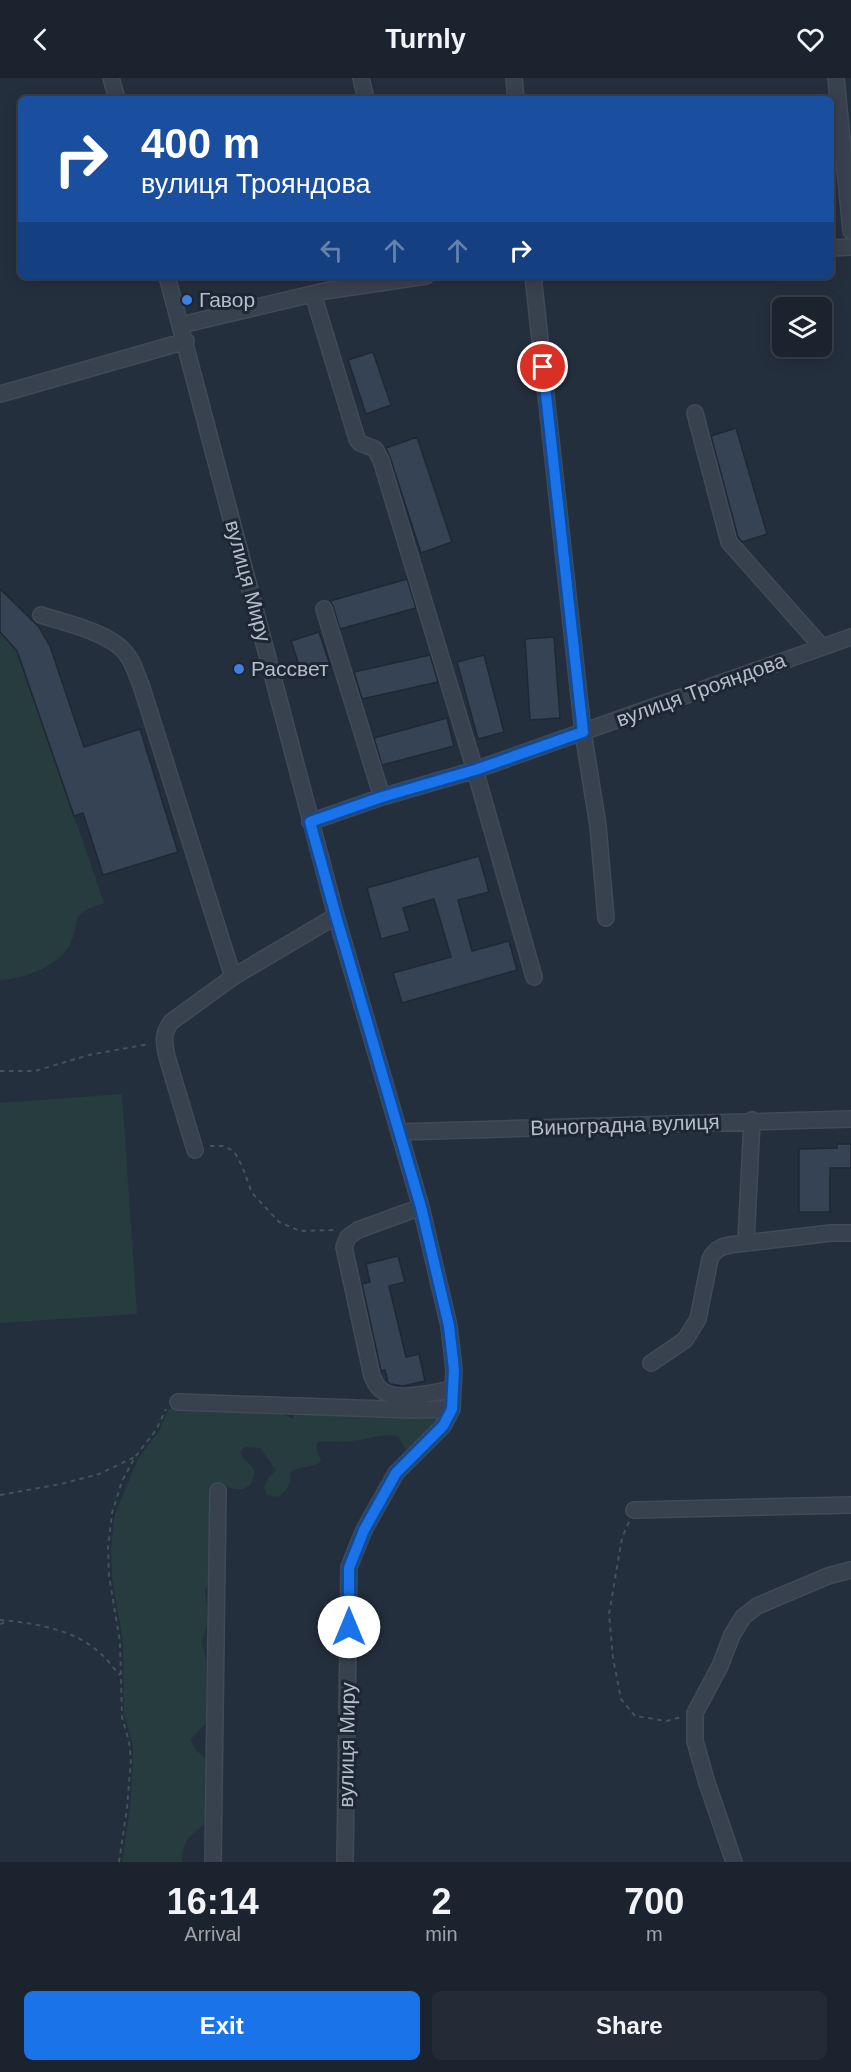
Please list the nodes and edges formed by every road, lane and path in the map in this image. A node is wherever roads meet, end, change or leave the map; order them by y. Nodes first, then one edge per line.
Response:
1 (111, 78) edge
2 (361, 78) edge
3 (514, 78) edge
4 (836, 78) edge
5 (365, 95) dead end
6 (116, 96) edge
7 (516, 96) edge
8 (851, 231) edge
9 (851, 247) edge
10 (834, 248) edge
11 (169, 279) edge
12 (407, 279) edge
13 (533, 279) edge
14 (313, 294) junction
15 (181, 325) junction
16 (186, 341) junction
17 (0, 394) edge
18 (695, 413) dead end
19 (324, 609) dead end
20 (41, 615) dead end
21 (851, 637) edge
22 (822, 647) junction
23 (583, 732) junction
24 (475, 770) junction
25 (382, 797) junction
26 (310, 822) junction
27 (336, 916) junction
28 (606, 918) dead end
29 (233, 977) junction
30 (534, 977) dead end
31 (164, 1041) junction
32 (0, 1071) edge
33 (851, 1119) edge
34 (752, 1120) junction
35 (399, 1132) junction
36 (193, 1144) joint
37 (421, 1207) junction
38 (358, 1230) junction
39 (851, 1233) edge
40 (746, 1243) junction
41 (651, 1363) dead end
42 (453, 1389) junction
43 (178, 1402) joint
44 (452, 1409) junction
45 (135, 1457) junction
46 (218, 1491) dead end
47 (0, 1495) edge
48 (851, 1505) edge
49 (634, 1510) joint
50 (851, 1570) edge
51 (0, 1622) edge
52 (120, 1675) junction
53 (695, 1713) junction
54 (119, 1862) edge
55 (213, 1862) edge
56 (345, 1862) edge
57 (734, 1862) edge

1 - 6 street
2 - 5 street
3 - 7 street
4 - 8 street
9 - 10 street
11 - 15 street, вулиця Миру
12 - 14 street
13 - 23 street
14 - 15 street
14 - 24 street
15 - 16 street, вулиця Миру
16 - 17 street
16 - 26 street, вулиця Миру
18 - 22 street
19 - 25 street
20 - 29 street
21 - 22 street, вулиця Трояндова
22 - 23 street, вулиця Трояндова
23 - 24 street, вулиця Трояндова
23 - 28 street
24 - 25 street, вулиця Трояндова
24 - 30 street
25 - 26 street, вулиця Трояндова
26 - 27 street, вулиця Миру
27 - 29 street
27 - 35 street, вулиця Миру
29 - 31 street
31 - 32 path
31 - 36 street
33 - 34 street, Виноградна вулиця
34 - 35 street, Виноградна вулиця
34 - 40 street
35 - 37 street, вулиця Миру
36 - 38 path
37 - 38 street
37 - 42 street, вулиця Миру
38 - 42 street
39 - 40 street
40 - 41 street
42 - 44 street, вулиця Миру
43 - 44 street
43 - 45 path
44 - 56 street, вулиця Миру
45 - 47 path
45 - 52 path
46 - 55 street
48 - 49 street
49 - 53 path
50 - 53 street
51 - 52 path
52 - 54 path
53 - 57 street

